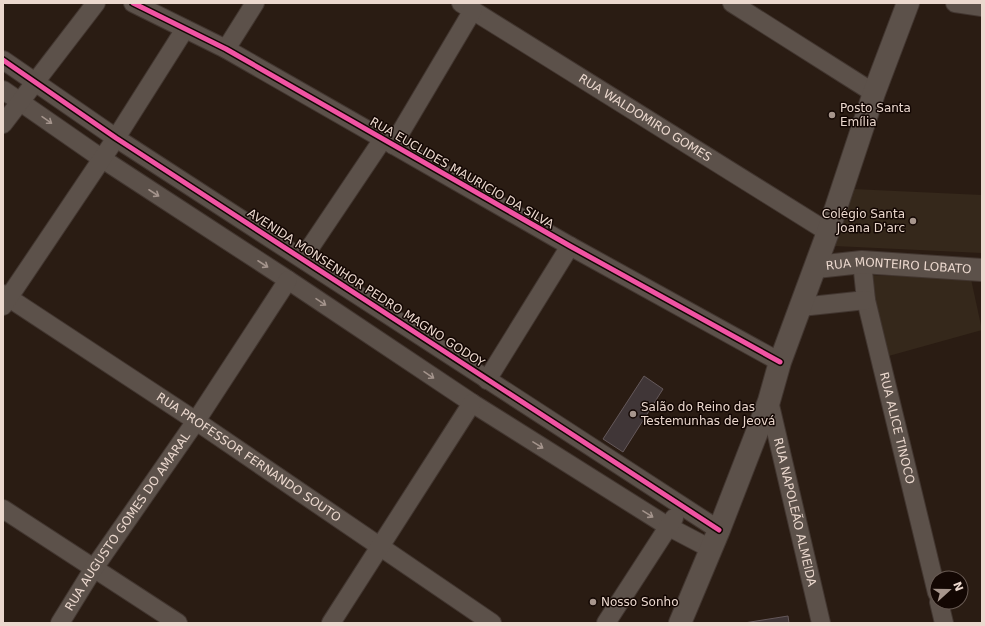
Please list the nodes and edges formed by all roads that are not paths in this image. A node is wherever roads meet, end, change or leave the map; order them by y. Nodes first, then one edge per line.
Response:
1 (96, 3) edge
2 (132, 3) edge
3 (255, 3) edge
4 (732, 3) edge
5 (908, 3) edge
6 (954, 3) edge
7 (467, 7) edge
8 (982, 7) edge
9 (185, 29) junction
10 (226, 49) junction
11 (3, 60) edge
12 (36, 82) junction
13 (3, 90) edge
14 (874, 93) junction
15 (20, 102) junction
16 (3, 124) edge
17 (116, 138) junction
18 (388, 142) junction
19 (101, 158) junction
20 (828, 232) junction
21 (570, 246) junction
22 (303, 258) junction
23 (862, 262) junction
24 (816, 267) junction
25 (982, 270) edge
26 (288, 280) junction
27 (5, 299) edge
28 (866, 300) junction
29 (801, 307) junction
30 (780, 362) junction
31 (487, 380) junction
32 (769, 401) junction
33 (472, 403) junction
34 (196, 421) junction
35 (682, 506) junction
36 (3, 509) edge
37 (668, 527) junction
38 (715, 539) junction
39 (381, 548) junction
40 (94, 568) junction
41 (931, 570) edge
42 (941, 610) edge
43 (60, 623) edge
44 (178, 623) edge
45 (331, 623) edge
46 (492, 623) edge
47 (606, 623) edge
48 (680, 623) edge
49 (821, 623) edge
50 (944, 623) edge

1 - 12 street
2 - 9 street, RUA EUCLIDES MAURICIO DA SILVA
3 - 10 street
4 - 14 street
5 - 14 street
6 - 8 street
7 - 18 street
7 - 20 street, RUA WALDOMIRO GOMES
9 - 10 street, RUA EUCLIDES MAURICIO DA SILVA
9 - 17 street
10 - 18 street, RUA EUCLIDES MAURICIO DA SILVA
11 - 12 street, AVENIDA MONSENHOR PEDRO MAGNO GODOY
12 - 15 street
12 - 17 street, AVENIDA MONSENHOR PEDRO MAGNO GODOY
13 - 15 street
14 - 20 street
15 - 16 street
15 -> 19 street
17 - 19 street
17 - 22 street, AVENIDA MONSENHOR PEDRO MAGNO GODOY
18 - 21 street, RUA EUCLIDES MAURICIO DA SILVA
18 - 22 street
19 -> 26 street
19 - 27 street
20 - 24 street
21 - 30 street, RUA EUCLIDES MAURICIO DA SILVA
21 - 31 street
22 - 31 street, AVENIDA MONSENHOR PEDRO MAGNO GODOY
23 - 24 street, RUA MONTEIRO LOBATO
23 - 25 street, RUA MONTEIRO LOBATO
23 - 28 street, RUA ALICE TINOCO
24 - 29 street
26 -> 33 street
26 - 34 street, RUA AUGUSTO GOMES DO AMARAL
27 - 34 street, RUA PROFESSOR FERNANDO SOUTO
28 - 29 street
28 - 41 street, RUA ALICE TINOCO
29 - 30 street
30 - 32 street
31 - 35 street, AVENIDA MONSENHOR PEDRO MAGNO GODOY
32 - 38 street
32 - 49 street, RUA NAPOLEÃO ALMEIDA
33 -> 37 street
33 - 39 street
34 - 39 street, RUA PROFESSOR FERNANDO SOUTO
34 - 40 street, RUA AUGUSTO GOMES DO AMARAL
35 - 37 street
35 - 38 street, AVENIDA MONSENHOR PEDRO MAGNO GODOY
36 - 40 street
37 - 38 street
37 - 47 street
38 - 48 street
39 - 45 street
39 - 46 street, RUA PROFESSOR FERNANDO SOUTO
40 - 43 street, RUA AUGUSTO GOMES DO AMARAL
40 - 44 street
42 - 50 street

